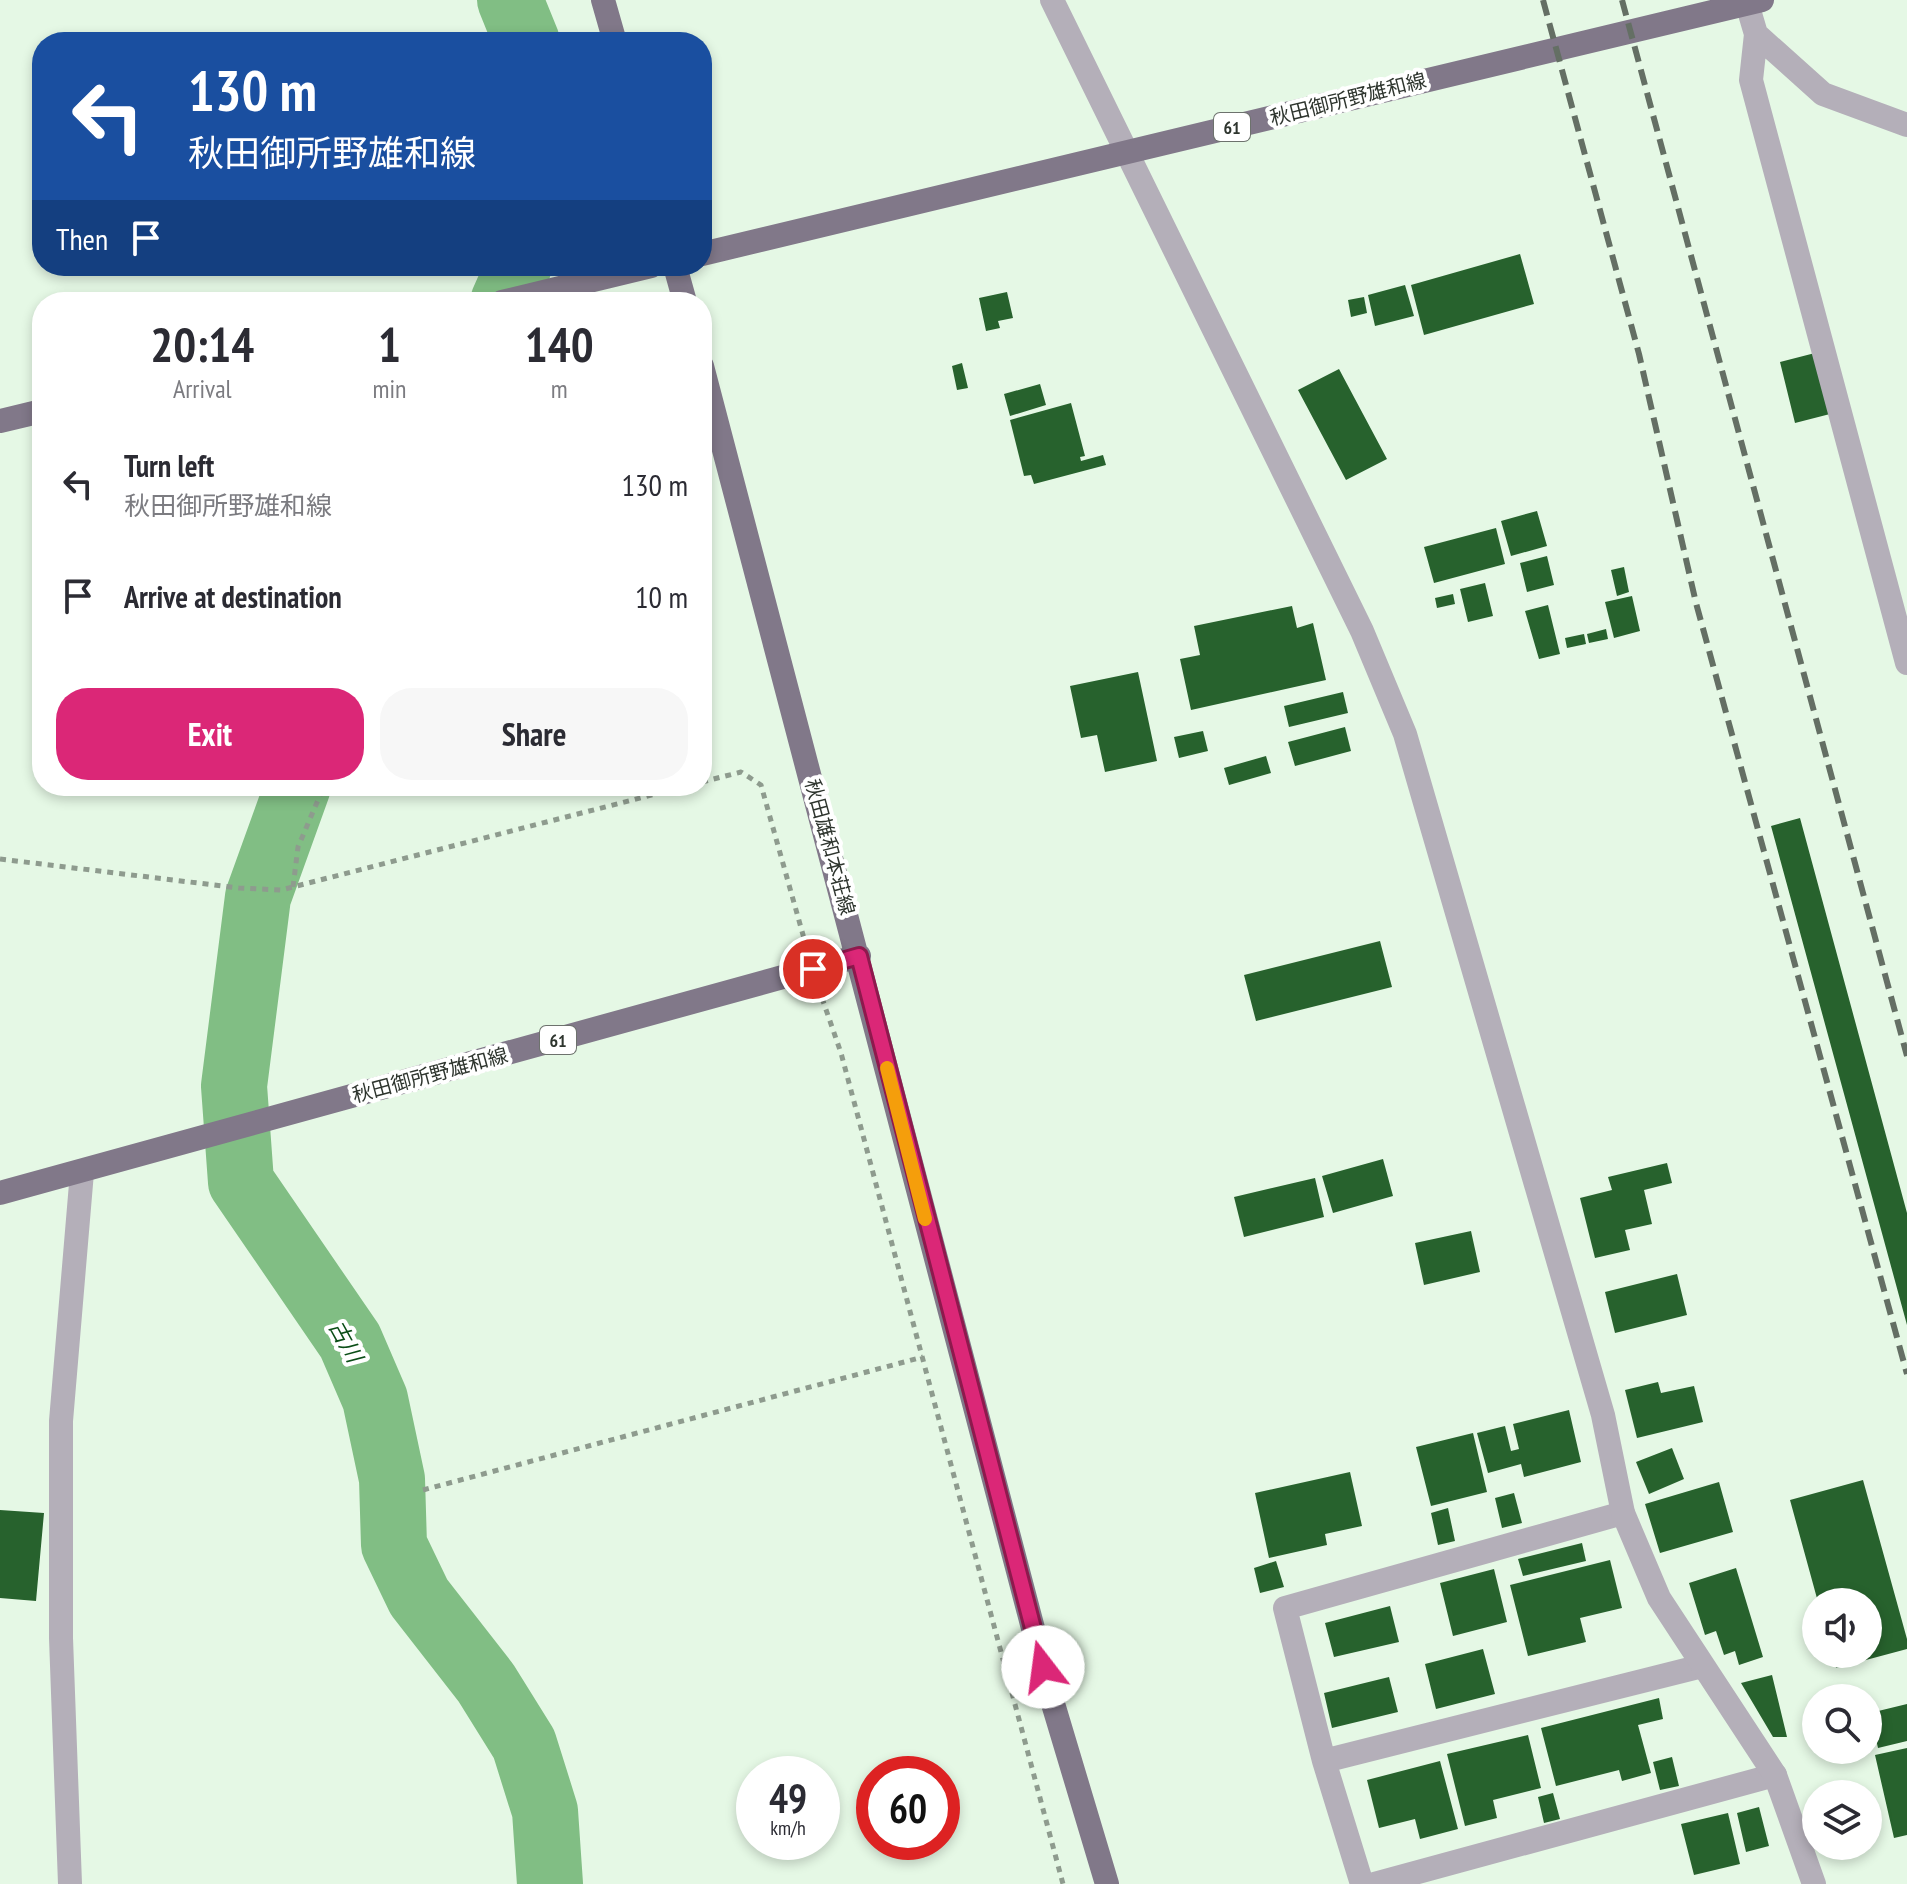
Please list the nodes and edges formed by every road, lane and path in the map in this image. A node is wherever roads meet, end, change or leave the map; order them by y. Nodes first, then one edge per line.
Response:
1 (603, 0) edge
2 (1052, 0) edge
3 (1746, 0) edge
4 (1762, 0) edge
5 (612, 32) edge
6 (1756, 34) junction
7 (1907, 125) edge
8 (712, 252) edge
9 (610, 276) edge
10 (543, 292) edge
11 (712, 404) edge
12 (32, 413) edge
13 (0, 421) edge
14 (1907, 663) edge
15 (712, 779) edge
16 (320, 796) edge
17 (648, 796) edge
18 (0, 859) edge
19 (293, 887) junction
20 (859, 956) junction
21 (813, 969) junction
22 (82, 1172) junction
23 (0, 1193) edge
24 (923, 1357) junction
25 (423, 1490) dead end
26 (1623, 1513) junction
27 (1702, 1666) junction
28 (1324, 1761) junction
29 (1775, 1775) junction
30 (70, 1884) edge
31 (1063, 1884) edge
32 (1107, 1884) edge
33 (1362, 1884) edge
34 (1374, 1884) edge
35 (1814, 1884) edge

1 - 5 main road
2 - 26 street
3 - 6 street
4 - 8 main road, 秋田御所野雄和線 / 61
6 - 7 street
6 - 14 street
9 - 10 main road
11 - 20 main road, 秋田雄和本荘線
12 - 13 main road
15 - 21 path
16 - 19 path
17 - 19 path
18 - 19 path
20 - 21 main road, 秋田御所野雄和線 / 61
20 - 32 main road, 秋田雄和本荘線
21 - 22 main road, 秋田御所野雄和線 / 61
21 - 24 path
22 - 23 main road, 秋田御所野雄和線 / 61
22 - 30 street
24 - 25 path
24 - 31 path
26 - 27 street
26 - 28 street
27 - 28 street
27 - 29 street
28 - 33 street
29 - 34 street
29 - 35 street

